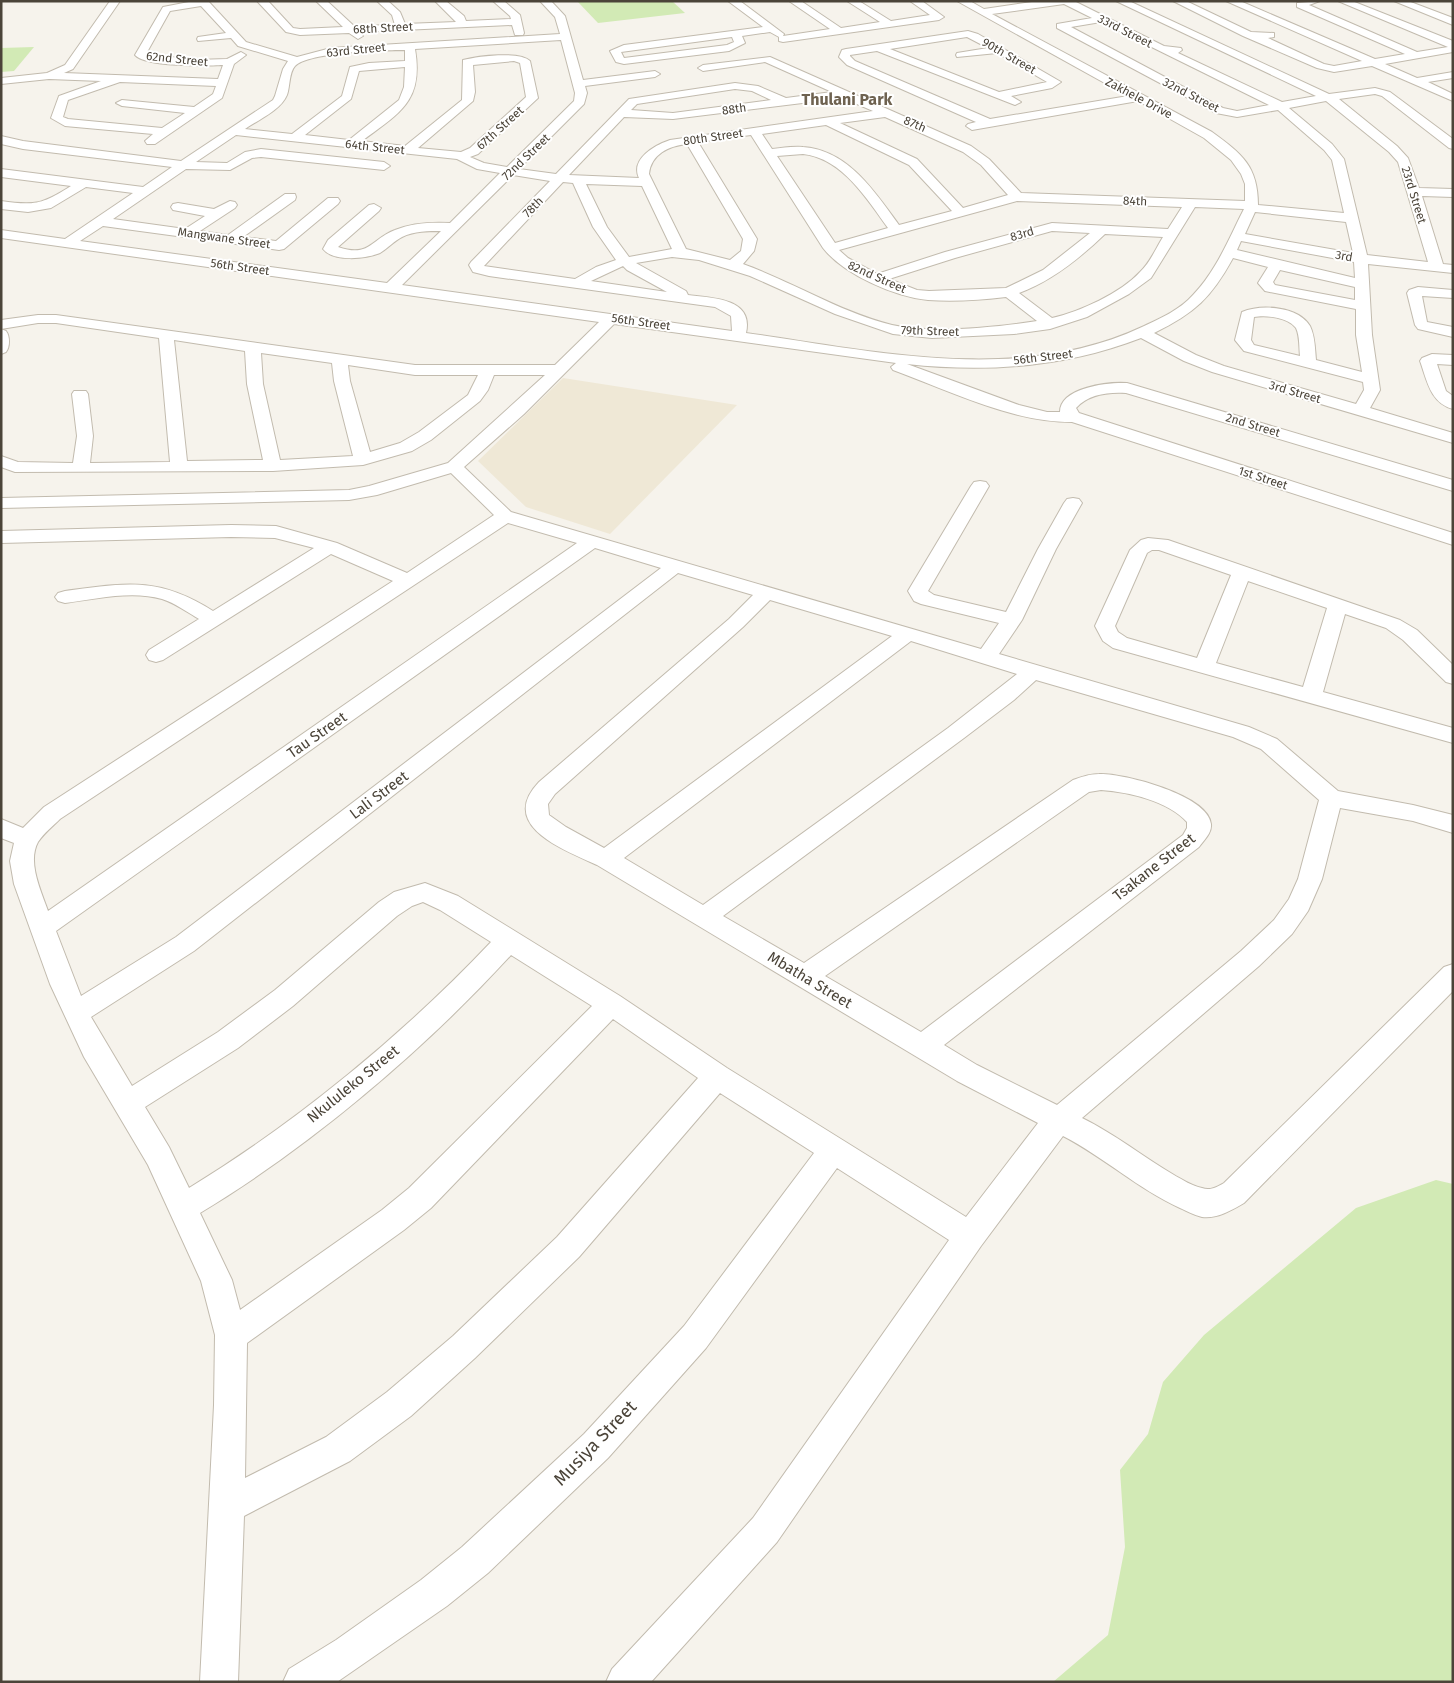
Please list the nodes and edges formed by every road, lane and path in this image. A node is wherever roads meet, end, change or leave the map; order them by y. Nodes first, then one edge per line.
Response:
1 (115, 1) edge
2 (262, 1) edge
3 (321, 1) edge
4 (382, 1) edge
5 (440, 1) edge
6 (498, 1) edge
7 (545, 1) edge
8 (733, 1) edge
9 (794, 1) edge
10 (852, 1) edge
11 (915, 1) edge
12 (962, 1) edge
13 (1062, 1) edge
14 (1066, 1) edge
15 (1121, 1) edge
16 (1178, 1) edge
17 (1231, 1) edge
18 (1315, 1) edge
19 (1343, 1) edge
20 (1399, 1) edge
21 (982, 12) junction
22 (220, 20) junction
23 (1102, 20) junction
24 (206, 22) dead end
25 (517, 22) junction
26 (1453, 22) edge
27 (462, 24) junction
28 (891, 25) junction
29 (401, 28) junction
30 (773, 29) junction
31 (352, 30) junction
32 (1299, 30) junction
33 (841, 32) junction
34 (234, 35) junction
35 (1255, 36) junction
36 (567, 37) junction
37 (202, 39) dead end
38 (520, 39) junction
39 (1206, 42) junction
40 (410, 45) junction
41 (1453, 45) edge
42 (808, 46) dead end
43 (876, 46) junction
44 (370, 47) junction
45 (259, 49) junction
46 (774, 49) junction
47 (1162, 49) junction
48 (1453, 49) edge
49 (832, 50) dead end
50 (998, 50) junction
51 (846, 52) junction
52 (961, 55) dead end
53 (1416, 55) junction
54 (297, 60) junction
55 (228, 62) junction
56 (1373, 62) junction
57 (410, 64) junction
58 (1028, 67) junction
59 (693, 69) dead end
60 (1010, 70) dead end
61 (666, 72) dead end
62 (1453, 75) edge
63 (49, 76) junction
64 (122, 78) junction
65 (626, 78) junction
66 (7, 81) edge
67 (1416, 81) junction
68 (223, 84) junction
69 (577, 84) junction
70 (847, 94) junction
71 (1000, 95) junction
72 (1, 96) edge
73 (1327, 97) junction
74 (1137, 98) junction
75 (1453, 98) edge
76 (785, 102) junction
77 (122, 103) dead end
78 (1280, 106) junction
79 (197, 111) junction
80 (886, 112) junction
81 (621, 114) junction
82 (1042, 114) junction
83 (827, 122) junction
84 (988, 123) junction
85 (234, 131) junction
86 (754, 131) junction
87 (164, 132) junction
88 (934, 132) junction
89 (294, 138) junction
90 (1, 140) edge
91 (691, 140) junction
92 (351, 144) junction
93 (1453, 145) edge
94 (408, 150) junction
95 (769, 153) junction
96 (462, 156) junction
97 (126, 157) junction
98 (182, 165) junction
99 (384, 166) dead end
100 (512, 171) junction
101 (1, 172) edge
102 (561, 178) junction
103 (578, 180) junction
104 (645, 182) junction
105 (84, 183) junction
106 (144, 191) junction
107 (1414, 192) junction
108 (1453, 193) edge
109 (290, 197) dead end
110 (1017, 198) junction
111 (333, 201) dead end
112 (1191, 204) junction
113 (1, 205) edge
114 (230, 205) dead end
115 (1251, 206) junction
116 (178, 208) dead end
117 (374, 208) dead end
118 (960, 212) junction
119 (218, 214) junction
120 (1350, 218) junction
121 (99, 221) junction
122 (452, 227) junction
123 (1102, 229) junction
124 (896, 230) junction
125 (188, 233) junction
126 (1173, 233) junction
127 (1, 234) edge
128 (1236, 236) junction
129 (231, 239) junction
130 (68, 243) junction
131 (830, 248) junction
132 (680, 252) junction
133 (1228, 252) junction
134 (1361, 259) junction
135 (625, 261) junction
136 (734, 264) junction
137 (1276, 265) junction
138 (1437, 268) junction
139 (1453, 270) edge
140 (878, 278) junction
141 (578, 284) junction
142 (1361, 284) junction
143 (391, 288) junction
144 (1009, 292) junction
145 (1453, 294) edge
146 (691, 300) junction
147 (1362, 306) junction
148 (612, 318) junction
149 (1050, 324) junction
150 (1, 325) edge
151 (1453, 332) edge
152 (1143, 333) junction
153 (1, 334) edge
154 (166, 335) junction
155 (738, 336) junction
156 (253, 347) junction
157 (1, 349) edge
158 (874, 355) junction
159 (338, 359) junction
160 (1453, 360) edge
161 (1308, 364) junction
162 (560, 370) junction
163 (484, 371) junction
164 (1371, 379) junction
165 (80, 394) dead end
166 (1453, 404) edge
167 (1360, 411) junction
168 (1073, 418) junction
169 (1453, 438) edge
170 (363, 460) junction
171 (1, 461) edge
172 (179, 466) junction
173 (273, 466) junction
174 (454, 467) junction
175 (81, 468) junction
176 (980, 486) dead end
177 (1453, 486) edge
178 (1, 502) edge
179 (1073, 503) dead end
180 (505, 516) junction
181 (1, 537) edge
182 (1453, 539) edge
183 (590, 542) junction
184 (330, 547) junction
185 (675, 566) junction
186 (1242, 572) junction
187 (407, 580) junction
188 (766, 593) junction
189 (66, 597) dead end
190 (1338, 604) junction
191 (213, 619) junction
192 (1012, 620) junction
193 (906, 635) junction
194 (156, 655) dead end
195 (986, 657) junction
196 (1204, 666) junction
197 (1032, 672) junction
198 (1453, 676) edge
199 (1311, 697) junction
200 (1453, 736) edge
201 (1331, 798) junction
202 (1453, 824) edge
203 (1, 828) edge
204 (563, 837) joint
205 (27, 839) junction
206 (606, 859) junction
207 (702, 918) junction
208 (42, 928) junction
209 (508, 942) junction
210 (1453, 974) edge
211 (804, 977) junction
212 (610, 1004) junction
213 (76, 1013) junction
214 (922, 1047) junction
215 (717, 1076) junction
216 (128, 1103) junction
217 (1059, 1120) junction
218 (834, 1149) junction
219 (183, 1206) junction
220 (970, 1236) junction
221 (231, 1335) junction
222 (226, 1506) junction
223 (219, 1682) edge
224 (302, 1682) edge
225 (625, 1682) edge

1 - 63 street
2 - 31 street, 68th Street
3 - 31 street
4 - 29 street
5 - 27 street
6 - 25 street
7 - 36 street, 72nd Street
8 - 30 street
9 - 33 street
10 - 28 street
11 - 28 street
12 - 21 street, Zakhele Drive
13 - 21 street
14 - 23 street, 33rd Street
15 - 39 street, 33rd Street
16 - 35 street
17 - 32 street
18 - 53 street
19 - 41 street
20 - 26 street
21 - 74 street, Zakhele Drive
22 - 24 street
22 - 34 street, 62nd Street
22 - 55 street, 62nd Street
23 - 47 street, 33rd Street
23 - 78 street, 32nd Street
25 - 27 street, 68th Street
25 - 38 street
27 - 29 street, 68th Street
28 - 33 street
29 - 31 street, 68th Street
30 - 46 street
30 - 65 street
31 - 44 street
32 - 35 street
32 - 56 street
33 - 46 street
34 - 37 street
34 - 45 street, 62nd Street
35 - 56 street
36 - 38 street, 63rd Street
36 - 69 street, 72nd Street
38 - 40 street, 63rd Street
39 - 47 street, 33rd Street
39 - 73 street
40 - 44 street, 63rd Street
40 - 57 street
42 - 46 street
43 - 50 street, 90th Street
43 - 51 street, 90th Street
43 - 71 street
44 - 54 street, 63rd Street
45 - 54 street, 62nd Street
45 - 55 street, 62nd Street
46 - 59 street
46 - 70 street, 87th
47 - 78 street
48 - 53 street
49 - 51 street, 90th Street
50 - 52 street
50 - 58 street, 90th Street
51 - 84 street
53 - 56 street
54 - 85 street
55 - 68 street, 62nd Street
56 - 67 street
57 - 89 street
57 - 92 street
58 - 60 street
58 - 71 street, 90th Street
61 - 65 street
62 - 67 street
63 - 64 street
63 - 66 street
64 - 68 street
64 - 87 street
65 - 69 street
66 - 72 street
67 - 75 street
68 - 79 street, 62nd Street
69 - 100 street, 72nd Street
70 - 76 street, 88th
70 - 80 street, 87th
71 - 82 street
73 - 78 street, 32nd Street
73 - 93 street, 32nd Street
73 - 107 street, 23rd Street
74 - 82 street
74 - 115 street, Zakhele Drive
76 - 81 street, 88th
76 - 81 street, 78th
77 - 79 street
78 - 120 street
79 - 87 street, 62nd Street
80 - 83 street, 80th Street
80 - 88 street, 87th
81 - 102 street, 78th
82 - 84 street
83 - 86 street, 80th Street
83 - 118 street
84 - 88 street
85 - 89 street, 64th Street
85 - 98 street
86 - 91 street, 80th Street
86 - 95 street, 82nd Street
87 - 97 street, 62nd Street
88 - 110 street, 87th
89 - 92 street, 64th Street
90 - 97 street
91 - 104 street, 80th Street
91 - 136 street
92 - 94 street, 64th Street
94 - 96 street, 64th Street
94 - 96 street, 67th Street
95 - 124 street
95 - 131 street, 82nd Street
96 - 100 street, 64th Street
97 - 98 street
98 - 99 street
98 - 106 street
100 - 102 street, 64th Street
100 - 122 street, 72nd Street
101 - 105 street
102 - 103 street, 64th Street
102 - 141 street, 78th
103 - 104 street, 64th Street
103 - 135 street
104 - 132 street
105 - 106 street
105 - 113 street
106 - 121 street
107 - 108 street
107 - 138 street, 23rd Street
109 - 129 street
110 - 112 street, 84th
110 - 118 street, 84th
111 - 129 street, Mangwane Street
112 - 115 street, 84th
112 - 126 street, 79th Street
114 - 119 street
115 - 120 street, 84th
115 - 128 street
116 - 119 street
117 - 122 street
118 - 124 street, 84th
119 - 125 street
120 - 134 street
121 - 125 street, Mangwane Street
121 - 130 street
122 - 143 street, 72nd Street
123 - 126 street, 83rd
123 - 140 street, 83rd
123 - 144 street, 82nd Street
124 - 131 street, 84th
125 - 129 street, Mangwane Street
126 - 149 street, 79th Street
127 - 130 street, 56th Street
128 - 133 street, 56th Street
128 - 134 street, 3rd
130 - 143 street, 56th Street
131 - 140 street, 82nd Street
132 - 135 street, 79th Street
132 - 136 street, 79th Street
133 - 137 street
133 - 152 street, 56th Street
134 - 138 street, 3rd
134 - 142 street
135 - 141 street, 79th Street
135 - 146 street
136 - 149 street, 79th Street
137 - 142 street
137 - 147 street
138 - 139 street, 3rd
140 - 144 street, 82nd Street
141 - 146 street, 78th
142 - 147 street
143 - 148 street, 56th Street
144 - 149 street
145 - 151 street
146 - 155 street, 78th
147 - 164 street
148 - 155 street, 56th Street
148 - 162 street
150 - 154 street
152 - 158 street, 56th Street
152 - 167 street, 3rd Street
153 - 157 street
154 - 156 street
154 - 172 street
155 - 158 street, 56th Street
156 - 159 street
156 - 173 street
158 - 168 street, 1st Street
159 - 163 street
159 - 170 street
160 - 166 street
161 - 161 street
161 - 164 street
162 - 163 street
162 - 174 street
163 - 170 street
164 - 167 street
165 - 175 street
167 - 169 street, 3rd Street
168 - 177 street, 2nd Street
168 - 182 street, 1st Street
170 - 173 street
171 - 175 street
172 - 173 street
172 - 175 street
174 - 178 street
174 - 180 street
176 - 192 street
179 - 192 street
180 - 183 street
180 - 187 street
181 - 184 street
183 - 185 street
183 - 208 street, Tau Street
184 - 187 street
184 - 191 street
185 - 188 street
185 - 213 street, Lali Street
186 - 190 street
186 - 196 street
186 - 196 street
187 - 205 street
188 - 193 street
188 - 204 street
189 - 191 street
190 - 198 street
190 - 199 street
191 - 194 street
192 - 195 street
193 - 195 street
193 - 206 street
195 - 197 street
196 - 199 street
197 - 201 street
197 - 207 street
199 - 200 street
201 - 202 street
201 - 217 street
203 - 205 street
204 - 206 street, Mbatha Street
205 - 208 street
206 - 207 street, Mbatha Street
207 - 211 street, Mbatha Street
208 - 213 street
209 - 212 street
209 - 216 street
209 - 219 street, Nkululeko Street
210 - 217 street, Mbatha Street
211 - 214 street, Mbatha Street
211 - 214 street, Tsakane Street
212 - 215 street
212 - 221 street
213 - 216 street
214 - 217 street, Mbatha Street
215 - 218 street
215 - 222 street
216 - 219 street
217 - 220 street
218 - 220 street
218 - 224 street, Musiya Street
219 - 221 street
220 - 225 street
221 - 222 street
222 - 223 street

